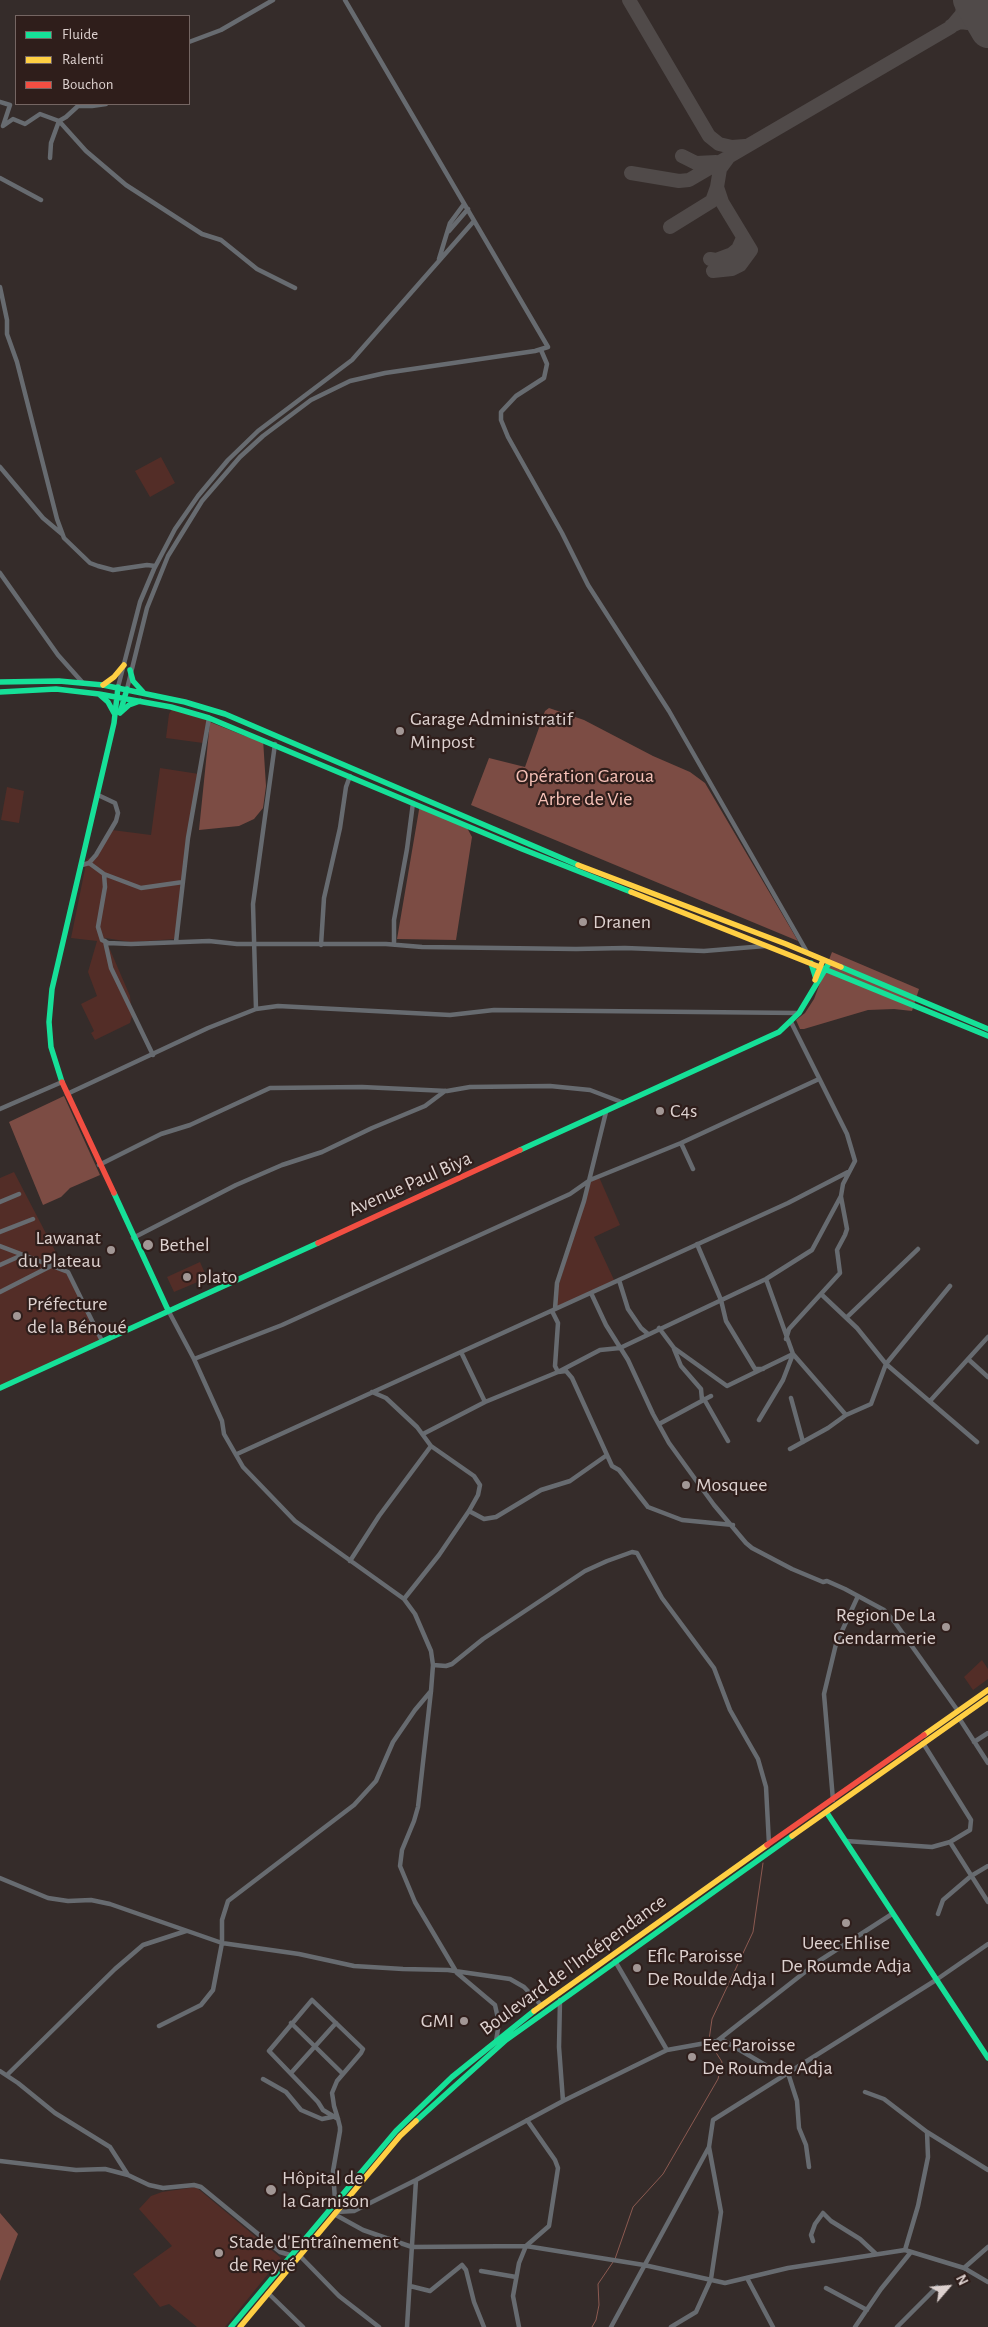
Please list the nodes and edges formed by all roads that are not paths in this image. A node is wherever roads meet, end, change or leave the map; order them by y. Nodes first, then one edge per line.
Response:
1 (273, 0) edge
2 (346, 0) edge
3 (190, 42) edge
4 (0, 102) edge
5 (99, 105) edge
6 (58, 121) junction
7 (50, 158) dead end
8 (0, 178) edge
9 (42, 200) dead end
10 (464, 204) junction
11 (468, 209) junction
12 (474, 221) junction
13 (448, 232) junction
14 (439, 261) junction
15 (0, 287) edge
16 (295, 288) dead end
17 (541, 350) junction
18 (0, 467) edge
19 (62, 534) junction
20 (159, 552) junction
21 (168, 556) junction
22 (155, 566) junction
23 (0, 573) edge
24 (124, 665) junction
25 (130, 670) junction
26 (0, 682) edge
27 (82, 683) junction
28 (103, 685) junction
29 (118, 688) junction
30 (127, 689) junction
31 (0, 692) edge
32 (144, 693) junction
33 (99, 694) junction
34 (116, 696) junction
35 (124, 698) junction
36 (140, 700) junction
37 (117, 713) junction
38 (209, 718) junction
39 (275, 744) junction
40 (350, 776) junction
41 (98, 795) junction
42 (413, 803) junction
43 (89, 863) junction
44 (82, 865) junction
45 (104, 874) junction
46 (183, 882) junction
47 (105, 941) junction
48 (176, 942) junction
49 (253, 944) junction
50 (394, 944) junction
51 (321, 945) junction
52 (768, 946) junction
53 (808, 954) junction
54 (826, 961) junction
55 (811, 963) junction
56 (823, 968) junction
57 (816, 979) junction
58 (814, 987) junction
59 (256, 1009) junction
60 (799, 1013) junction
61 (791, 1022) junction
62 (988, 1028) edge
63 (988, 1036) edge
64 (153, 1055) junction
65 (819, 1079) junction
66 (62, 1082) junction
67 (447, 1091) junction
68 (67, 1094) junction
69 (624, 1103) junction
70 (0, 1109) edge
71 (606, 1112) junction
72 (681, 1143) junction
73 (99, 1165) junction
74 (693, 1169) dead end
75 (848, 1172) junction
76 (590, 1180) junction
77 (19, 1194) dead end
78 (841, 1196) junction
79 (0, 1202) edge
80 (33, 1218) dead end
81 (0, 1232) edge
82 (133, 1238) junction
83 (697, 1244) junction
84 (0, 1246) edge
85 (918, 1249) dead end
86 (20, 1256) junction
87 (0, 1265) edge
88 (51, 1266) junction
89 (766, 1279) junction
90 (619, 1280) junction
91 (950, 1286) dead end
92 (0, 1292) edge
93 (591, 1293) junction
94 (821, 1294) junction
95 (721, 1300) junction
96 (168, 1310) junction
97 (554, 1310) junction
98 (847, 1317) junction
99 (659, 1328) junction
100 (648, 1334) junction
101 (988, 1336) edge
102 (786, 1339) junction
103 (102, 1341) junction
104 (620, 1348) junction
105 (674, 1348) junction
106 (461, 1352) junction
107 (793, 1354) junction
108 (968, 1359) junction
109 (194, 1360) junction
110 (886, 1364) junction
111 (765, 1369) junction
112 (558, 1372) junction
113 (988, 1377) edge
114 (0, 1388) edge
115 (372, 1392) junction
116 (711, 1396) dead end
117 (791, 1398) dead end
118 (703, 1399) junction
119 (930, 1401) junction
120 (485, 1402) junction
121 (846, 1415) junction
122 (759, 1420) dead end
123 (659, 1424) junction
124 (423, 1434) junction
125 (728, 1441) dead end
126 (803, 1442) junction
127 (977, 1442) dead end
128 (431, 1446) junction
129 (790, 1449) dead end
130 (237, 1454) junction
131 (607, 1455) junction
132 (469, 1511) junction
133 (733, 1525) junction
134 (350, 1561) junction
135 (858, 1596) junction
136 (404, 1599) junction
137 (433, 1664) junction
138 (988, 1690) edge
139 (431, 1691) junction
140 (988, 1698) edge
141 (958, 1711) junction
142 (960, 1718) junction
143 (988, 1733) edge
144 (974, 1742) junction
145 (923, 1743) junction
146 (988, 1763) edge
147 (832, 1800) junction
148 (823, 1807) junction
149 (827, 1813) junction
150 (846, 1841) junction
151 (950, 1842) junction
152 (770, 1844) junction
153 (988, 1866) edge
154 (971, 1876) junction
155 (0, 1878) edge
156 (988, 1902) edge
157 (892, 1914) junction
158 (938, 1914) dead end
159 (186, 1931) junction
160 (222, 1943) junction
161 (988, 1944) edge
162 (615, 1961) junction
163 (457, 1973) junction
164 (936, 1980) junction
165 (560, 2000) junction
166 (542, 2006) junction
167 (291, 2023) junction
168 (336, 2023) junction
169 (159, 2026) dead end
170 (721, 2039) junction
171 (496, 2041) junction
172 (315, 2047) junction
173 (668, 2050) junction
174 (988, 2058) edge
175 (767, 2066) dead end
176 (0, 2071) edge
177 (291, 2073) junction
178 (788, 2073) junction
179 (342, 2074) junction
180 (7, 2075) junction
181 (263, 2079) dead end
182 (865, 2092) dead end
183 (563, 2101) junction
184 (332, 2117) junction
185 (338, 2120) junction
186 (527, 2120) junction
187 (927, 2132) junction
188 (709, 2147) junction
189 (0, 2161) edge
190 (809, 2167) dead end
191 (988, 2170) edge
192 (128, 2175) junction
193 (416, 2180) junction
194 (335, 2200) junction
195 (334, 2213) junction
196 (813, 2241) dead end
197 (526, 2246) junction
198 (412, 2247) junction
199 (988, 2247) edge
200 (905, 2250) junction
201 (911, 2252) junction
202 (876, 2254) junction
203 (290, 2255) junction
204 (299, 2255) junction
205 (644, 2264) junction
206 (964, 2268) junction
207 (481, 2271) dead end
208 (516, 2277) junction
209 (747, 2278) junction
210 (711, 2279) junction
211 (988, 2282) edge
212 (410, 2286) junction
213 (937, 2286) dead end
214 (826, 2288) dead end
215 (268, 2294) junction
216 (867, 2310) junction
217 (231, 2327) edge
218 (240, 2327) edge
219 (303, 2327) edge
220 (379, 2327) edge
221 (407, 2327) edge
222 (484, 2327) edge
223 (519, 2327) edge
224 (611, 2327) edge
225 (671, 2327) edge
226 (774, 2327) edge
227 (856, 2327) edge
228 (897, 2327) edge

1 - 3 street
2 - 10 street
4 - 6 street
5 - 6 street
6 - 7 street
6 - 16 street
8 - 9 street
10 - 11 street
10 - 13 street
11 - 12 street
11 - 13 street
12 - 14 street
12 - 17 street
13 - 14 street
14 - 20 street
15 - 19 street
17 - 21 street
17 - 53 street
18 - 19 street
19 - 22 street
20 - 21 street
20 - 22 street
21 - 25 street
22 - 24 street
23 - 27 street
24 - 28 main road
24 - 29 street
25 - 30 street
25 - 32 main road
26 - 27 main road
27 - 28 main road
28 - 29 main road
29 - 30 main road
29 - 34 main road
30 - 32 main road
30 - 35 main road
31 - 33 main road
32 - 53 main road
33 - 34 main road
33 - 37 main road
34 - 35 main road
34 - 37 main road
35 - 36 main road
35 - 37 main road
36 - 37 main road
36 - 38 main road
37 - 41 main road
38 - 39 main road
38 - 46 street
39 - 40 main road
39 - 49 street
40 - 42 main road
40 - 51 street
41 - 43 street
41 - 44 main road
42 - 50 street
42 - 52 main road
43 - 44 street
43 - 45 street
44 - 66 main road
45 - 46 street
45 - 47 street
46 - 48 street
47 - 48 street
47 - 64 street
48 - 49 street
49 - 51 street
49 - 59 street
50 - 51 street
50 - 52 street
52 - 55 main road
53 - 54 main road
54 - 56 main road
54 - 62 main road
55 - 56 main road
55 - 57 main road
56 - 57 main road, Avenue Paul Biya
56 - 58 main road, Avenue Paul Biya
56 - 63 main road
57 - 58 main road, Avenue Paul Biya
58 - 60 main road, Avenue Paul Biya
59 - 60 street
59 - 64 street
60 - 61 main road, Avenue Paul Biya
61 - 65 street
61 - 69 main road, Avenue Paul Biya
64 - 68 street
65 - 72 street
65 - 75 street
66 - 68 main road
66 - 70 street
67 - 69 street
67 - 73 street
67 - 82 street
68 - 73 main road
69 - 71 main road, Avenue Paul Biya
71 - 76 street
71 - 96 main road, Avenue Paul Biya
72 - 74 street
72 - 76 street
73 - 82 main road
75 - 78 street
75 - 83 street
76 - 97 street
76 - 109 street
77 - 79 street
78 - 89 street
78 - 94 street
80 - 81 street
82 - 96 main road
83 - 90 street
83 - 95 street
84 - 86 street
85 - 98 street
86 - 87 street
86 - 88 street
88 - 92 street
88 - 103 street
89 - 95 street
89 - 102 street
90 - 93 street
90 - 100 street
91 - 110 street
93 - 97 street
93 - 104 street
94 - 98 street
94 - 102 street
95 - 99 street
95 - 111 street
96 - 103 main road, Avenue Paul Biya
96 - 109 street
97 - 106 street
97 - 112 street
98 - 110 street
99 - 100 street
99 - 105 street
100 - 104 street
101 - 108 street
102 - 107 street
103 - 114 main road, Avenue Paul Biya
104 - 112 street
104 - 123 street
105 - 111 street
105 - 118 street
106 - 115 street
106 - 120 street
107 - 111 street
107 - 121 street
107 - 122 street
108 - 113 street
108 - 119 street
109 - 130 street
110 - 119 street
110 - 121 street
112 - 120 street
112 - 131 street
115 - 124 street
115 - 130 street
116 - 118 street
117 - 126 street
118 - 123 street
118 - 125 street
119 - 127 street
120 - 124 street
121 - 126 street
123 - 133 street
124 - 128 street
126 - 129 street
128 - 132 street
128 - 134 street
130 - 134 street
131 - 132 street
131 - 133 street
132 - 136 street
133 - 135 street
134 - 136 street
135 - 141 street
135 - 147 street
136 - 137 street
137 - 139 street
137 - 152 street
138 - 141 main road, Boulevard de l'Indépendance
139 - 160 street
139 - 163 street
140 - 142 main road, Boulevard de l'Indépendance
141 - 147 main road, Boulevard de l'Indépendance
142 - 144 street
142 - 145 main road, Boulevard de l'Indépendance
143 - 144 street
144 - 146 street
145 - 149 main road, Boulevard de l'Indépendance
145 - 151 street
147 - 148 main road, Boulevard de l'Indépendance
148 - 149 street
148 - 152 main road, Boulevard de l'Indépendance
149 - 150 main road
149 - 162 main road, Boulevard de l'Indépendance
150 - 151 street
150 - 157 main road
151 - 154 street
152 - 166 main road, Boulevard de l'Indépendance
153 - 154 street
154 - 156 street
154 - 158 street
155 - 159 street
157 - 164 main road
157 - 170 street
159 - 160 street
159 - 180 street
160 - 163 street
160 - 169 street
161 - 164 street
162 - 165 main road, Boulevard de l'Indépendance
162 - 173 street
163 - 166 street
163 - 171 street
164 - 174 main road
164 - 178 street
165 - 183 street
165 - 195 main road, Boulevard de l'Indépendance
166 - 171 main road, Boulevard de l'Indépendance
167 - 168 street
167 - 172 street
167 - 177 street
168 - 172 street
168 - 179 street
170 - 173 street
170 - 175 street
171 - 194 main road, Boulevard de l'Indépendance
172 - 177 street
172 - 179 street
173 - 183 street
176 - 180 street
177 - 184 street
178 - 188 street
178 - 190 street
179 - 185 street
180 - 192 street
181 - 184 street
182 - 187 street
183 - 186 street
184 - 185 street
185 - 194 street
186 - 193 street
186 - 197 street
187 - 191 street
187 - 200 street
188 - 205 street
188 - 210 street
189 - 192 street
192 - 203 street
193 - 195 street
193 - 198 street
194 - 203 main road, Boulevard de l'Indépendance
195 - 198 street
195 - 204 main road, Boulevard de l'Indépendance
196 - 202 street
197 - 198 street
197 - 205 street
197 - 208 street
198 - 212 street
199 - 206 street
200 - 201 street
200 - 202 street
201 - 206 street
201 - 216 street
202 - 209 street
203 - 217 main road, Boulevard de l'Indépendance
204 - 215 main road, Boulevard de l'Indépendance
204 - 220 street
205 - 210 street
205 - 224 street
206 - 211 street
207 - 208 street
208 - 223 street
209 - 210 street
209 - 226 street
210 - 225 street
212 - 221 street
212 - 222 street
213 - 228 street
214 - 216 street
215 - 218 main road, Boulevard de l'Indépendance
215 - 219 street
216 - 227 street

